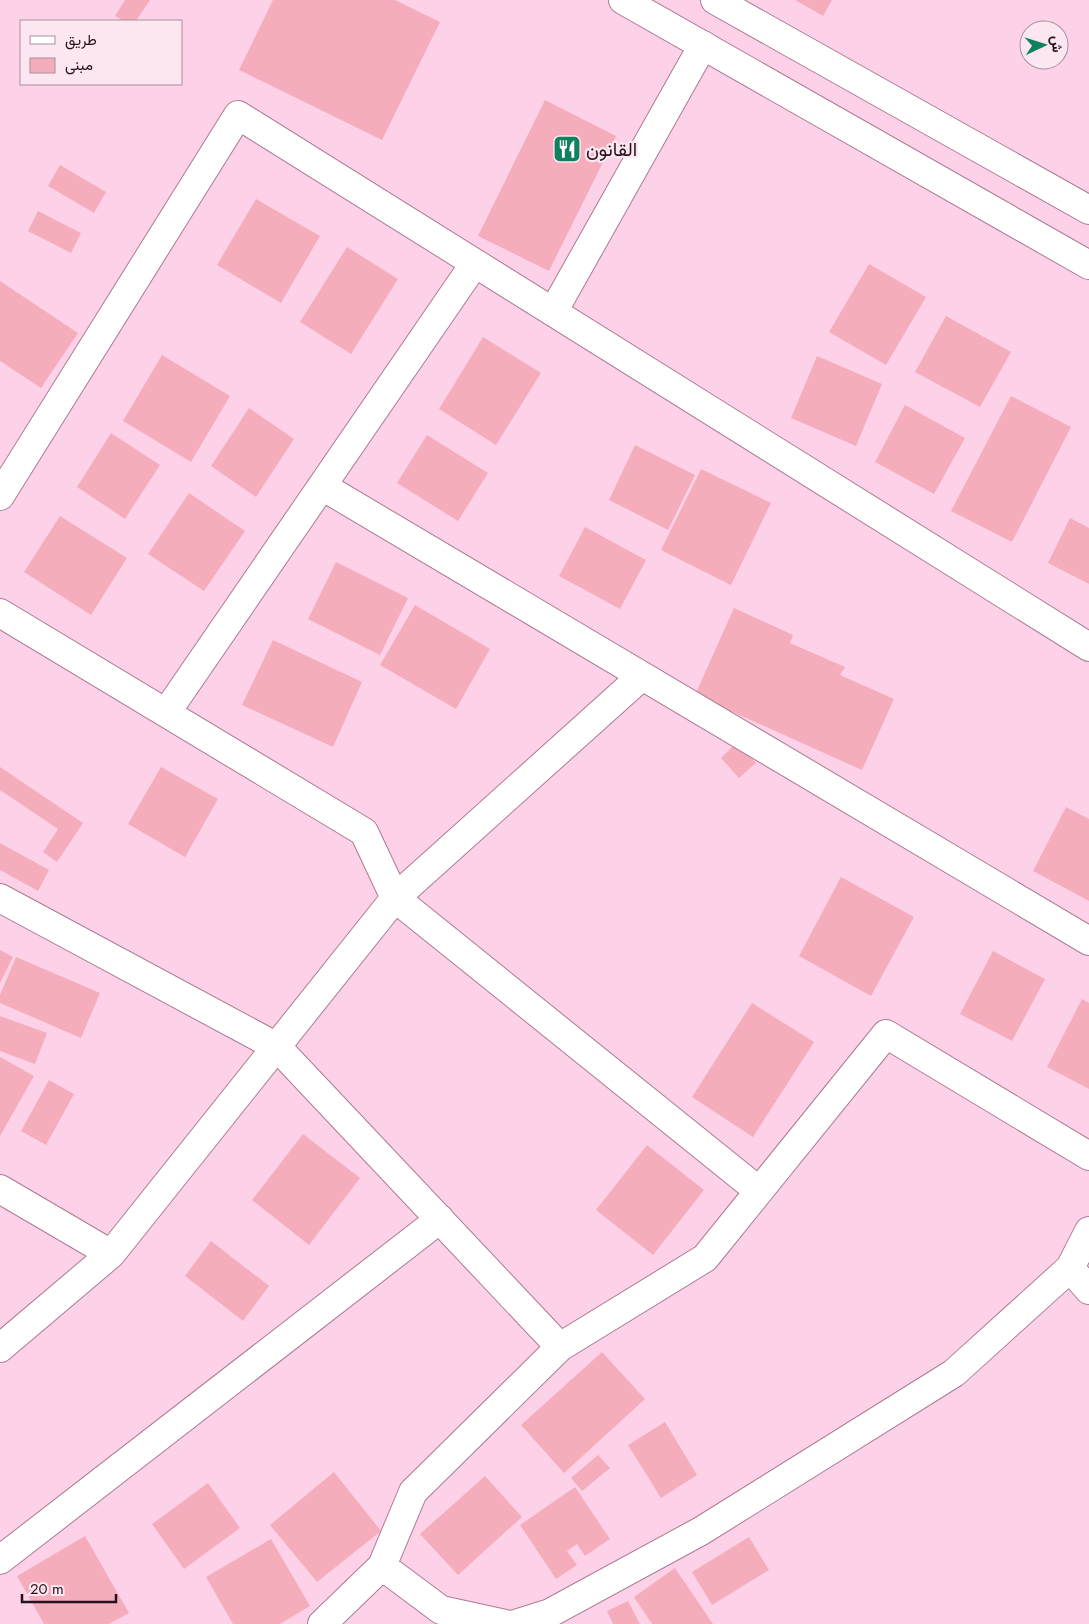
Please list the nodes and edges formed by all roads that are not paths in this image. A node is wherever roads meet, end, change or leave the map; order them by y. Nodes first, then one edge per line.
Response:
1 (623, 0) edge
2 (715, 0) edge
3 (703, 45) junction
4 (1089, 210) edge
5 (475, 264) junction
6 (1089, 265) edge
7 (553, 312) junction
8 (322, 486) junction
9 (0, 496) edge
10 (0, 613) edge
11 (1089, 647) edge
12 (642, 676) junction
13 (166, 713) junction
14 (0, 898) edge
15 (395, 898) junction
16 (1089, 941) edge
17 (276, 1046) junction
18 (1089, 1156) edge
19 (0, 1189) edge
20 (759, 1191) junction
21 (440, 1219) junction
22 (1089, 1231) edge
23 (111, 1254) junction
24 (1070, 1268) junction
25 (1089, 1290) edge
26 (560, 1347) junction
27 (0, 1348) edge
28 (0, 1560) edge
29 (382, 1566) junction
30 (322, 1624) edge
31 (506, 1624) edge
32 (515, 1624) edge

1 - 3 street
2 - 4 street
3 - 6 street
3 - 7 street
5 - 7 street
5 - 8 street
5 - 9 street
7 - 11 street
8 - 12 street
8 - 13 street
10 - 13 street
12 - 15 street
12 - 16 street
13 - 15 street
14 - 17 street
15 - 17 street
15 - 20 street
17 - 21 street
17 - 23 street
18 - 20 street
19 - 23 street
20 - 26 street
21 - 26 street
21 - 28 street
22 - 24 street
23 - 27 street
24 - 25 street
24 - 32 street
26 - 29 street
29 - 30 street
29 - 31 street

